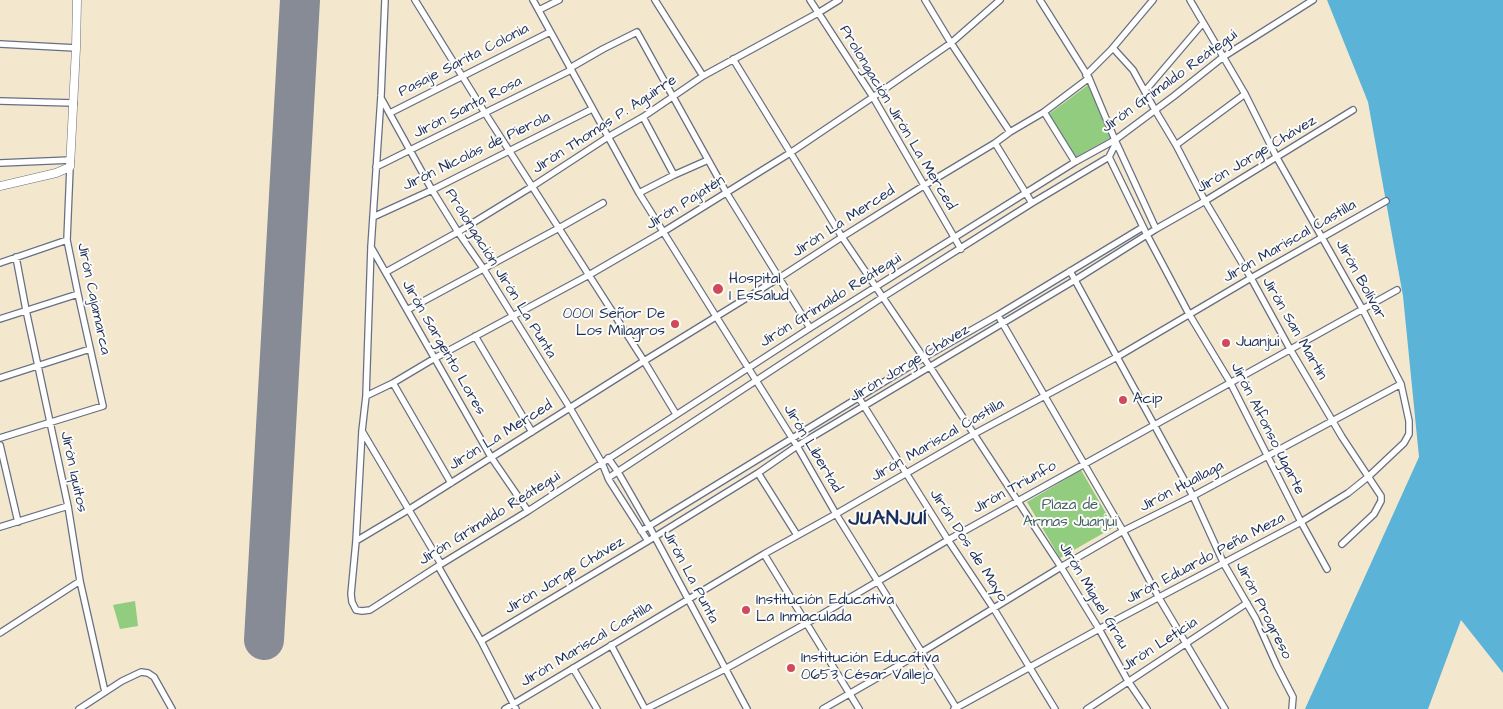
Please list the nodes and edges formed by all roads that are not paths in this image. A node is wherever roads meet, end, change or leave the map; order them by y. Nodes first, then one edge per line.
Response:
1 (77, 0) edge
2 (385, 0) edge
3 (415, 0) edge
4 (533, 0) edge
5 (559, 0) edge
6 (655, 0) edge
7 (810, 0) edge
8 (840, 0) edge
9 (925, 0) edge
10 (1000, 0) edge
11 (1040, 0) edge
12 (1154, 0) edge
13 (1190, 0) edge
14 (1313, 0) edge
15 (1318, 6) dead end
16 (538, 10) junction
17 (818, 14) junction
18 (1203, 23) junction
19 (550, 32) junction
20 (951, 43) junction
21 (0, 44) edge
22 (76, 48) junction
23 (1113, 48) junction
24 (1223, 57) junction
25 (733, 59) junction
26 (570, 69) junction
27 (462, 75) junction
28 (703, 76) junction
29 (1088, 76) junction
30 (1144, 91) junction
31 (1245, 94) junction
32 (380, 96) junction
33 (673, 96) junction
34 (873, 97) junction
35 (0, 101) edge
36 (74, 103) junction
37 (592, 109) junction
38 (1155, 110) junction
39 (1353, 110) dead end
40 (1044, 112) junction
41 (390, 113) junction
42 (485, 113) junction
43 (643, 117) junction
44 (1010, 132) junction
45 (608, 137) junction
46 (1114, 140) junction
47 (995, 143) junction
48 (1176, 145) junction
49 (510, 150) junction
50 (411, 151) junction
51 (790, 153) junction
52 (1109, 157) junction
53 (1277, 158) junction
54 (708, 160) junction
55 (1075, 162) junction
56 (0, 163) edge
57 (70, 164) junction
58 (376, 167) junction
59 (674, 175) junction
60 (925, 185) junction
61 (0, 186) edge
62 (533, 186) junction
63 (432, 190) junction
64 (726, 192) junction
65 (1026, 193) junction
66 (639, 194) junction
67 (1205, 201) junction
68 (1386, 201) dead end
69 (603, 203) dead end
70 (1032, 203) junction
71 (373, 217) junction
72 (1143, 227) junction
73 (559, 228) junction
74 (1156, 229) junction
75 (458, 232) junction
76 (663, 232) junction
77 (1147, 234) junction
78 (842, 237) junction
79 (955, 238) junction
80 (1322, 238) junction
81 (67, 240) junction
82 (371, 247) junction
83 (961, 249) junction
84 (16, 257) junction
85 (0, 263) edge
86 (483, 268) junction
87 (1070, 271) junction
88 (386, 272) junction
89 (589, 275) junction
90 (779, 278) junction
91 (1251, 278) junction
92 (1075, 280) junction
93 (875, 287) junction
94 (1397, 290) dead end
95 (78, 294) junction
96 (883, 298) junction
97 (26, 310) junction
98 (407, 310) junction
99 (1363, 310) junction
100 (1189, 314) junction
101 (998, 315) junction
102 (512, 316) junction
103 (716, 316) junction
104 (0, 319) edge
105 (1002, 322) junction
106 (810, 328) junction
107 (475, 336) junction
108 (90, 349) junction
109 (1290, 349) junction
110 (1117, 357) junction
111 (435, 358) junction
112 (924, 358) junction
113 (644, 361) junction
114 (38, 365) junction
115 (930, 367) junction
116 (748, 368) junction
117 (0, 378) edge
118 (756, 381) junction
119 (1230, 382) junction
120 (393, 383) junction
121 (1402, 384) junction
122 (366, 396) junction
123 (1044, 396) junction
124 (859, 398) junction
125 (865, 406) junction
126 (570, 408) junction
127 (676, 414) junction
128 (1332, 421) junction
129 (50, 422) junction
130 (1154, 424) junction
131 (362, 431) junction
132 (532, 432) junction
133 (974, 434) junction
134 (0, 438) edge
135 (792, 438) junction
136 (0, 446) edge
137 (797, 446) junction
138 (1268, 456) junction
139 (491, 457) junction
140 (608, 458) junction
141 (602, 463) junction
142 (1083, 464) junction
143 (618, 472) junction
144 (758, 473) junction
145 (906, 473) junction
146 (1368, 477) junction
147 (608, 478) junction
148 (451, 482) junction
149 (1193, 496) junction
150 (1018, 501) junction
151 (68, 506) junction
152 (408, 510) junction
153 (528, 512) junction
154 (836, 514) junction
155 (18, 522) junction
156 (1301, 522) junction
157 (649, 526) junction
158 (0, 528) edge
159 (641, 531) junction
160 (1123, 531) junction
161 (797, 535) junction
162 (654, 537) junction
163 (948, 540) junction
164 (356, 541) junction
165 (648, 541) junction
166 (1342, 544) dead end
167 (764, 554) junction
168 (1224, 564) junction
169 (440, 565) junction
170 (1061, 567) junction
171 (1327, 569) dead end
172 (80, 581) junction
173 (878, 581) junction
174 (1159, 598) junction
175 (688, 599) junction
176 (1247, 603) junction
177 (994, 609) junction
178 (807, 623) junction
179 (1099, 629) junction
180 (0, 633) edge
181 (481, 641) junction
182 (1187, 644) junction
183 (611, 645) junction
184 (922, 652) junction
185 (1029, 667) junction
186 (573, 668) junction
187 (725, 669) junction
188 (1128, 681) junction
189 (105, 692) junction
190 (850, 694) junction
191 (515, 707) edge
192 (80, 709) edge
193 (172, 709) edge
194 (505, 709) edge
195 (597, 709) edge
196 (645, 709) edge
197 (747, 709) edge
198 (823, 709) edge
199 (859, 709) edge
200 (956, 709) edge
201 (1055, 709) edge
202 (1087, 709) edge
203 (1147, 709) edge
204 (1225, 709) edge
205 (1292, 709) edge

1 - 22 street
2 - 32 street
3 - 27 street
4 - 16 street, Jirón Libertad
5 - 16 street
6 - 28 street
7 - 17 street, Prolongación Jirón La Merced
8 - 17 street, Jirón Thomas P. Aguirre
9 - 20 street
10 - 20 street, Jirón Pajatén
11 - 29 street
12 - 23 street, Jirón La Merced
13 - 18 street, Jirón Bolívar
14 - 15 street
14 - 24 street, Jirón Grimaldo Reátegui
16 - 19 street, Jirón Libertad
17 - 25 street, Jirón Thomas P. Aguirre
17 - 34 street, Prolongación Jirón La Merced
18 - 24 street, Jirón Bolívar
18 - 30 street
19 - 26 street, Jirón Libertad
19 - 27 street, Pasaje Sarita Colonia
20 - 34 street, Jirón Pajatén
20 - 44 street
21 - 22 street
22 - 36 street
23 - 29 street, Jirón La Merced
23 - 30 street, Jirón San Martín
24 - 31 street, Jirón Bolívar
24 - 38 street, Jirón Grimaldo Reátegui
25 - 28 street, Jirón Thomas P. Aguirre
25 - 51 street, Jirón Miguel Grau
26 - 33 street, Jirón Santa Rosa
26 - 37 street, Jirón Libertad
26 - 42 street, Jirón Santa Rosa
27 - 41 street, Pasaje Sarita Colonia
27 - 42 street
28 - 33 street, Jirón Thomas P. Aguirre
29 - 40 street, Jirón La Merced
29 - 46 street
30 - 38 street, Jirón San Martín
31 - 48 street
31 - 53 street, Jirón Bolívar
32 - 41 street, Prolongación Jirón La Punta
32 - 58 street
33 - 43 street, Jirón Thomas P. Aguirre
33 - 54 street
34 - 51 street, Jirón Pajatén
34 - 60 street, Prolongación Jirón La Merced
35 - 36 street
36 - 57 street
37 - 45 street, Jirón Libertad
37 - 49 street, Jirón Nicolás de Pierola
38 - 46 street, Jirón Grimaldo Reátegui
38 - 48 street, Jirón San Martín
39 - 53 street, Jirón Jorge Chávez
40 - 44 street, Jirón La Merced
40 - 55 street
41 - 50 street, Prolongación Jirón La Punta
42 - 49 street
42 - 50 street, Jirón Santa Rosa
43 - 45 street, Jirón Thomas P. Aguirre
43 - 59 street
44 - 47 street, Jirón La Merced
45 - 62 street, Jirón Thomas P. Aguirre
45 - 66 street, Jirón Libertad
46 - 52 street
46 - 55 street, Jirón Grimaldo Reátegui
46 - 74 street
47 - 60 street, Jirón La Merced
47 - 65 street
48 - 67 street, Jirón San Martín
49 - 62 street
49 - 63 street, Jirón Nicolás de Pierola
50 - 58 street, Jirón Santa Rosa
50 - 63 street, Prolongación Jirón La Punta
51 - 64 street, Jirón Pajatén
51 - 78 street, Jirón Miguel Grau
52 - 70 street, Jirón Grimaldo Reátegui
52 - 72 street, Jirón Alfonso Ugarte
53 - 67 street, Jirón Jorge Chávez
53 - 80 street, Jirón Bolívar
54 - 59 street
54 - 64 street
55 - 65 street, Jirón Grimaldo Reátegui
56 - 57 street
57 - 61 street
57 - 81 street, Jirón Cajamarca
58 - 71 street
59 - 66 street
60 - 78 street, Jirón La Merced
60 - 79 street, Prolongación Jirón La Merced
62 - 73 street
62 - 75 street, Jirón Thomas P. Aguirre
63 - 71 street, Jirón Nicolás de Pierola
63 - 75 street, Prolongación Jirón La Punta
64 - 76 street, Jirón Pajatén
64 - 90 street
65 - 70 street
65 - 79 street, Jirón Grimaldo Reátegui
66 - 76 street, Jirón Libertad
67 - 74 street, Jirón Jorge Chávez
67 - 91 street, Jirón San Martín
68 - 80 street, Jirón Mariscal Castilla
69 - 73 street
70 - 83 street, Jirón Grimaldo Reátegui
71 - 82 street
72 - 77 street, Jirón Alfonso Ugarte
72 - 87 street, Jirón Jorge Chávez
73 - 86 street
73 - 89 street
74 - 77 street, Jirón Jorge Chávez
75 - 86 street, Prolongación Jirón La Punta
75 - 88 street, Jirón Thomas P. Aguirre
76 - 89 street, Jirón Pajatén
76 - 103 street, Jirón Libertad
77 - 92 street, Jirón Jorge Chávez
77 - 100 street, Jirón Alfonso Ugarte
78 - 90 street, Jirón La Merced
78 - 93 street, Jirón Miguel Grau
79 - 83 street, Prolongación Jirón La Merced
79 - 93 street, Jirón Grimaldo Reátegui
80 - 91 street, Jirón Mariscal Castilla
80 - 99 street, Jirón Bolívar
81 - 84 street
81 - 95 street, Jirón Cajamarca
82 - 88 street, Jirón Sargento Lores
82 - 122 street
83 - 96 street, Jirón Grimaldo Reátegui
84 - 85 street
84 - 97 street, Jirón Iquitos
86 - 98 street
86 - 102 street, Prolongación Jirón La Punta
87 - 92 street, Jirón Progreso
87 - 101 street, Jirón Jorge Chávez
88 - 98 street, Jirón Sargento Lores
89 - 102 street, Jirón Pajatén
89 - 113 street
90 - 103 street, Jirón La Merced
90 - 106 street
91 - 100 street, Jirón Mariscal Castilla
91 - 109 street, Jirón San Martín
92 - 105 street, Jirón Jorge Chávez
92 - 110 street, Jirón Progreso
93 - 96 street, Jirón Miguel Grau
93 - 106 street, Jirón Grimaldo Reátegui
94 - 99 street, Jirón Triunfo
95 - 97 street
95 - 108 street, Jirón Cajamarca
96 - 112 street, Jirón Miguel Grau
96 - 118 street, Jirón Grimaldo Reátegui
97 - 104 street
97 - 114 street, Jirón Iquitos
98 - 111 street, Jirón Sargento Lores
99 - 109 street, Jirón Triunfo
99 - 121 street, Jirón Bolívar
100 - 110 street, Jirón Mariscal Castilla
100 - 119 street, Jirón Alfonso Ugarte
101 - 105 street
101 - 112 street, Jirón Jorge Chávez
102 - 107 street, Jirón Pajatén
102 - 126 street, Prolongación Jirón La Punta
103 - 113 street, Jirón La Merced
103 - 116 street, Jirón Libertad
105 - 115 street, Jirón Jorge Chávez
105 - 123 street
106 - 116 street, Jirón Grimaldo Reátegui
107 - 111 street, Jirón Pajatén
107 - 132 street
108 - 114 street
108 - 129 street, Jirón Cajamarca
109 - 119 street, Jirón Triunfo
109 - 128 street, Jirón San Martín
110 - 123 street, Jirón Mariscal Castilla
110 - 130 street, Jirón Progreso
111 - 120 street, Jirón Pajatén
111 - 139 street, Jirón Sargento Lores
112 - 115 street, Jirón Miguel Grau
112 - 124 street, Jirón Jorge Chávez
113 - 126 street, Jirón La Merced
113 - 127 street
114 - 117 street
114 - 129 street, Jirón Iquitos
115 - 125 street, Jirón Jorge Chávez
115 - 133 street, Jirón Miguel Grau
116 - 118 street, Jirón Libertad
116 - 127 street, Jirón Grimaldo Reátegui
118 - 135 street, Jirón Libertad
118 - 143 street, Jirón Grimaldo Reátegui
119 - 130 street, Jirón Triunfo
119 - 138 street, Jirón Alfonso Ugarte
120 - 122 street, Jirón Pajatén
120 - 148 street
121 - 128 street, Jirón Huallaga
121 - 146 street, Jirón Eduardo Peña Meza
122 - 131 street
123 - 133 street, Jirón Mariscal Castilla
123 - 142 street
124 - 125 street, Jirón Dos de Mayo
124 - 135 street, Jirón Jorge Chávez
125 - 137 street, Jirón Jorge Chávez
125 - 145 street, Jirón Dos de Mayo
126 - 132 street, Jirón La Merced
126 - 141 street, Prolongación Jirón La Punta
127 - 140 street, Jirón Grimaldo Reátegui
128 - 138 street, Jirón Huallaga
128 - 146 street, Jirón San Martín
129 - 134 street
129 - 151 street, Jirón Iquitos
130 - 142 street, Jirón Triunfo
130 - 149 street, Jirón Progreso
131 - 152 street
131 - 164 street
132 - 139 street, Jirón La Merced
133 - 145 street, Jirón Mariscal Castilla
133 - 150 street, Jirón Miguel Grau
135 - 137 street, Jirón Libertad
135 - 157 street, Jirón Jorge Chávez
136 - 155 street
137 - 144 street, Jirón Jorge Chávez
137 - 154 street, Jirón Libertad
138 - 149 street, Jirón Huallaga
138 - 156 street, Jirón Alfonso Ugarte
139 - 148 street, Jirón La Merced
139 - 153 street, Jirón Sargento Lores
140 - 141 street, Jirón Grimaldo Reátegui
140 - 143 street, Jirón La Punta
141 - 147 street, Jirón La Punta
141 - 153 street, Jirón Grimaldo Reátegui
142 - 150 street, Jirón Triunfo
142 - 160 street
143 - 147 street, Jirón Grimaldo Reátegui
143 - 157 street, Jirón La Punta
144 - 161 street
144 - 162 street, Jirón Jorge Chávez
145 - 154 street, Jirón Mariscal Castilla
145 - 163 street, Jirón Dos de Mayo
146 - 156 street, Jirón Eduardo Peña Meza
146 - 166 street, Jirón San Martín
147 - 159 street, Jirón La Punta
148 - 152 street, Jirón La Merced
149 - 160 street, Jirón Huallaga
149 - 168 street, Jirón Progreso
150 - 163 street, Jirón Triunfo
150 - 170 street, Jirón Miguel Grau
151 - 155 street
151 - 172 street, Jirón Iquitos
152 - 164 street, Jirón La Merced
152 - 169 street
153 - 169 street, Jirón Grimaldo Reátegui
154 - 161 street, Jirón Mariscal Castilla
154 - 173 street, Jirón Libertad
155 - 158 street
156 - 168 street, Jirón Eduardo Peña Meza
156 - 171 street, Jirón Alfonso Ugarte
157 - 159 street, Jirón Jorge Chávez
157 - 162 street, Jirón La Punta
159 - 165 street, Jirón La Punta
160 - 170 street, Jirón Huallaga
160 - 174 street
161 - 167 street, Jirón Mariscal Castilla
162 - 165 street, Jirón Jorge Chávez
162 - 175 street, Jirón La Punta
163 - 173 street, Jirón Triunfo
163 - 177 street, Jirón Dos de Mayo
164 - 169 street, Jirón Grimaldo Reátegui
165 - 181 street, Jirón Jorge Chávez
167 - 175 street, Jirón Mariscal Castilla
167 - 178 street
168 - 174 street, Jirón Eduardo Peña Meza
168 - 176 street, Jirón Progreso
169 - 181 street
170 - 177 street, Jirón Huallaga
170 - 179 street, Jirón Miguel Grau
172 - 180 street
172 - 189 street, Jirón Iquitos
173 - 178 street, Jirón Triunfo
173 - 184 street, Jirón Libertad
174 - 179 street, Jirón Eduardo Peña Meza
174 - 182 street
175 - 183 street, Jirón Mariscal Castilla
175 - 187 street, Jirón La Punta
176 - 182 street, Jirón Leticia
176 - 205 street, Jirón Progreso
177 - 184 street, Jirón Huallaga
177 - 185 street, Jirón Dos de Mayo
178 - 187 street, Jirón Triunfo
178 - 190 street
179 - 185 street, Jirón Eduardo Peña Meza
179 - 188 street, Jirón Miguel Grau
181 - 191 street
182 - 188 street, Jirón Leticia
182 - 204 street
183 - 186 street, Jirón Mariscal Castilla
183 - 196 street
184 - 190 street, Jirón Huallaga
184 - 200 street, Jirón Libertad
185 - 200 street, Jirón Eduardo Peña Meza
185 - 201 street, Jirón Dos de Mayo
186 - 191 street, Jirón Mariscal Castilla
186 - 195 street
187 - 196 street, Jirón Triunfo
187 - 197 street, Jirón La Punta
188 - 202 street, Jirón Leticia
188 - 203 street, Jirón Miguel Grau
189 - 192 street
189 - 193 street
190 - 198 street, Jirón Huallaga
190 - 199 street
191 - 194 street, Jirón Mariscal Castilla

